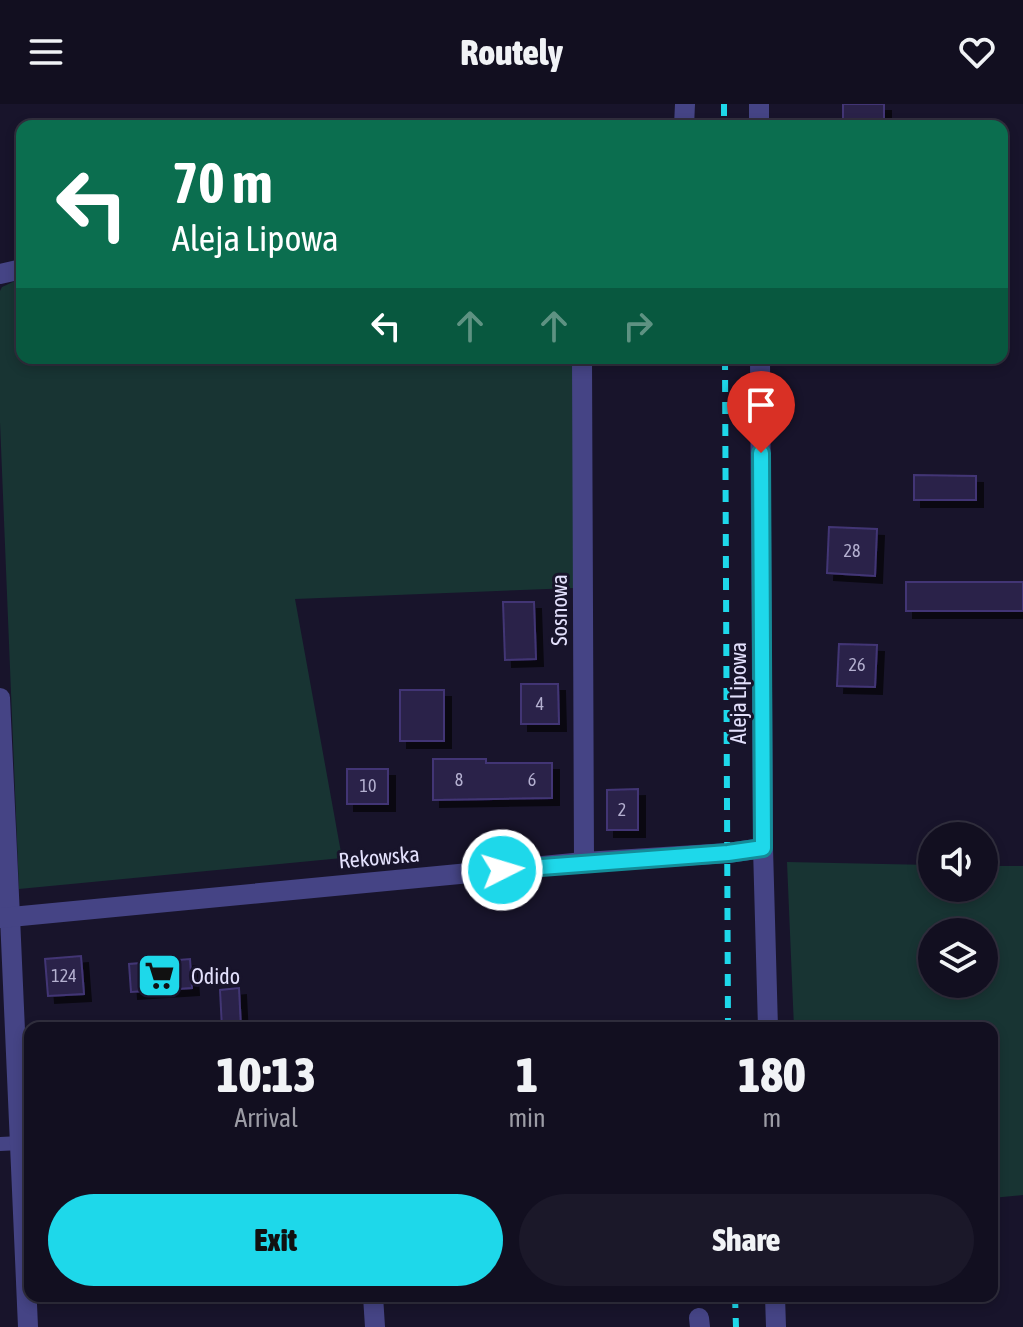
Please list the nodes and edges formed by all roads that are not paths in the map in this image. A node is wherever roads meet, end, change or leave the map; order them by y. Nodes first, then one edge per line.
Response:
1 (582, 364) edge
2 (760, 364) edge
3 (0, 698) edge
4 (763, 848) junction
5 (584, 862) junction
6 (5, 917) edge
7 (768, 1022) edge
8 (10, 1144) edge
9 (24, 1286) edge
10 (26, 1302) edge
11 (373, 1302) edge
12 (775, 1302) edge
13 (28, 1327) edge
14 (375, 1327) edge
15 (776, 1327) edge

1 - 5 street, Sosnowa
2 - 4 street, Aleja Lipowa
3 - 6 street
4 - 5 street, Rekowska
4 - 7 street, Aleja Lipowa
5 - 6 street, Rekowska
6 - 8 street
8 - 9 street
10 - 13 street
11 - 14 street
12 - 15 street

